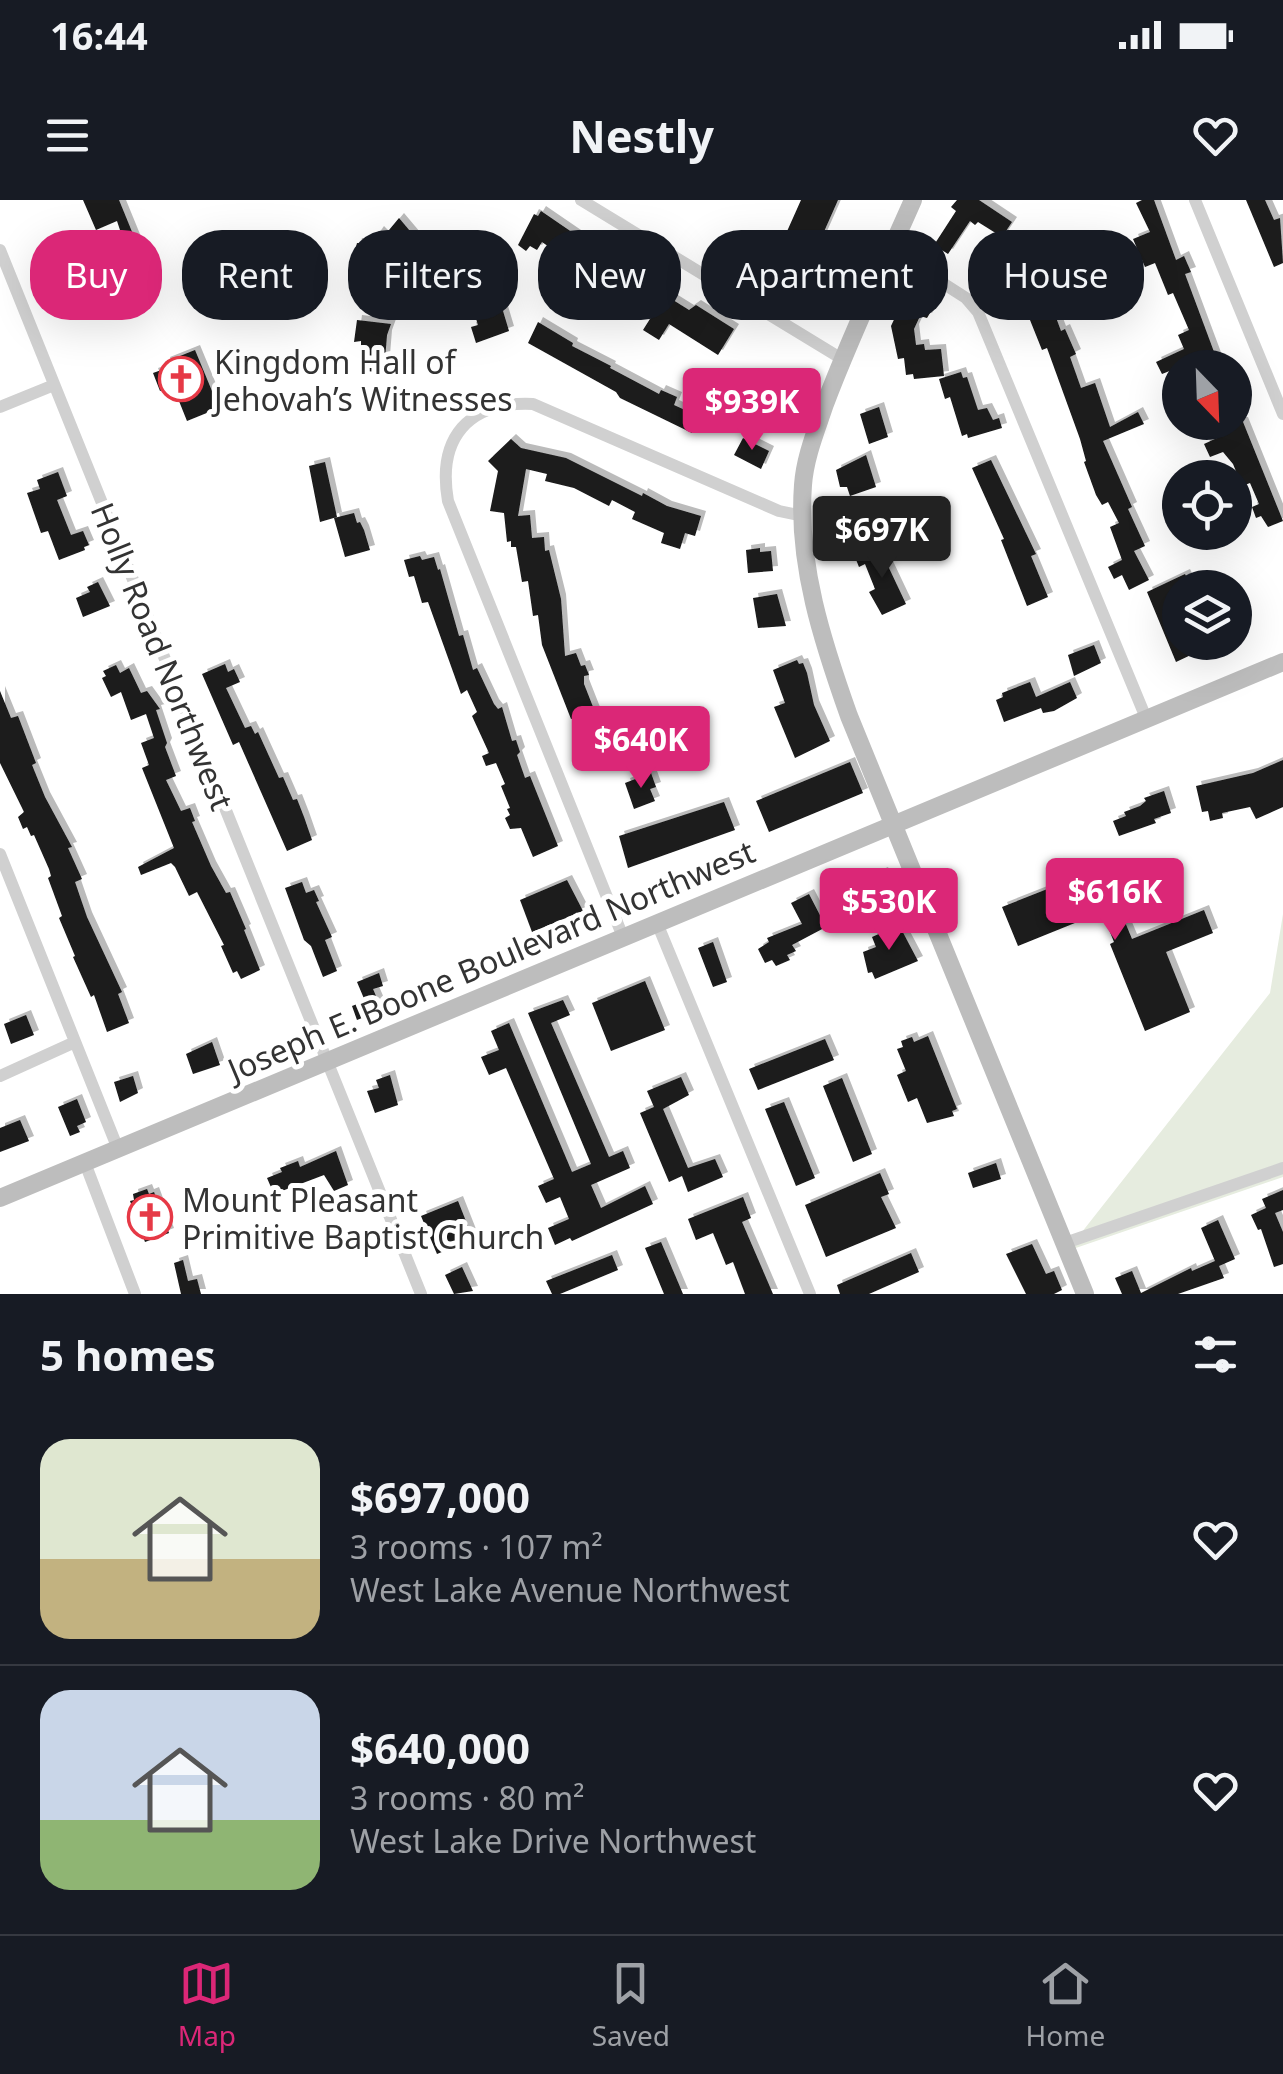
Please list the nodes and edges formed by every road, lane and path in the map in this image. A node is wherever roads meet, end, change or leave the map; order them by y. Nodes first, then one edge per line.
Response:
1 (581, 200) edge
2 (913, 200) edge
3 (1194, 200) edge
4 (900, 230) edge
5 (0, 250) edge
6 (948, 286) edge
7 (860, 320) edge
8 (842, 360) junction
9 (54, 385) junction
10 (0, 407) edge
11 (1283, 414) edge
12 (803, 516) junction
13 (1283, 662) edge
14 (1146, 718) junction
15 (895, 823) junction
16 (1, 858) edge
17 (658, 923) junction
18 (623, 937) junction
19 (75, 1042) junction
20 (326, 1062) junction
21 (0, 1076) edge
22 (118, 1149) junction
23 (85, 1163) junction
24 (1283, 1168) edge
25 (0, 1198) edge
26 (1065, 1243) junction
27 (135, 1294) edge
28 (421, 1294) edge
29 (810, 1294) edge
30 (1086, 1294) edge

1 - 8 street
2 - 4 main road
3 - 11 street
5 - 9 street, Holly Road Northwest
6 - 14 street
7 - 8 main road
8 - 12 main road
9 - 10 street
9 - 20 street, Holly Road Northwest
12 - 15 main road
12 - 18 street
13 - 14 main road, Joseph E. Boone Boulevard Northwest
14 - 15 main road, Joseph E. Boone Boulevard Northwest
15 - 17 main road, Joseph E. Boone Boulevard Northwest
15 - 26 main road
16 - 19 street
17 - 18 main road, Joseph E. Boone Boulevard Northwest
17 - 29 street
18 - 20 main road, Joseph E. Boone Boulevard Northwest
19 - 21 street
19 - 22 street
20 - 22 main road, Joseph E. Boone Boulevard Northwest
20 - 28 street, Holly Road Northwest
22 - 23 main road, Joseph E. Boone Boulevard Northwest
23 - 25 main road, Joseph E. Boone Boulevard Northwest
23 - 27 street
24 - 26 street
26 - 30 main road

